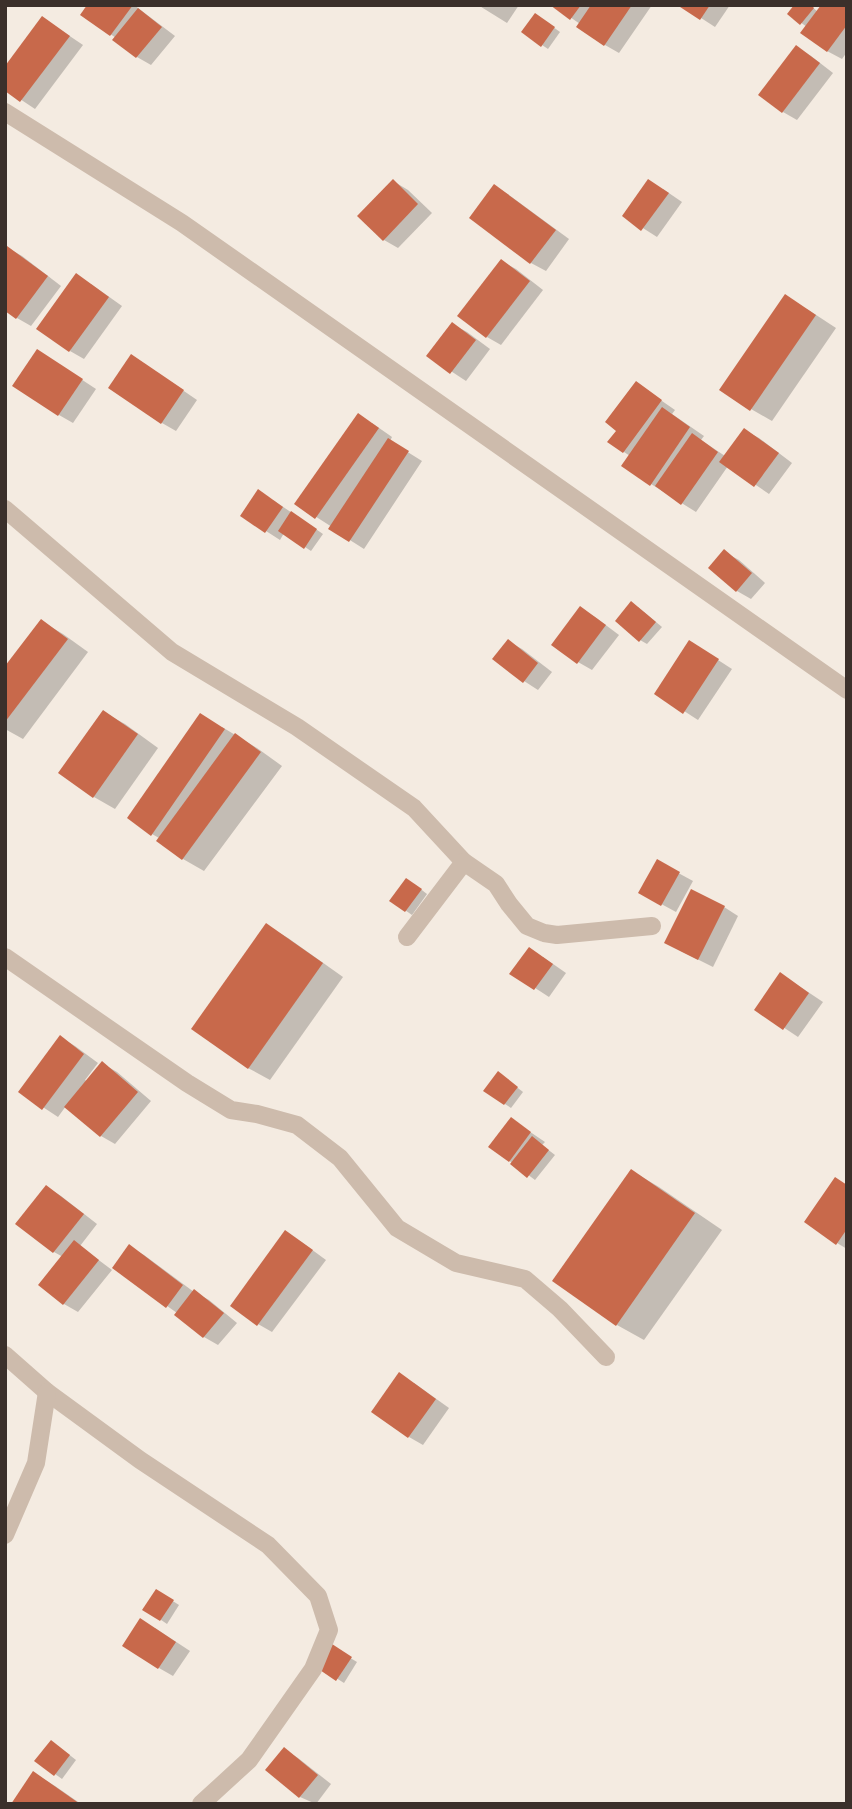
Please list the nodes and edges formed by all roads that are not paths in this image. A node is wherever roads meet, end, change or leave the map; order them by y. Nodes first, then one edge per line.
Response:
1 (5, 112) edge
2 (5, 509) edge
3 (847, 690) edge
4 (464, 862) junction
5 (652, 926) dead end
6 (407, 937) dead end
7 (5, 957) edge
8 (5, 1355) edge
9 (606, 1356) dead end
10 (47, 1392) junction
11 (5, 1535) edge
12 (201, 1804) edge

1 - 3 street
2 - 4 street
4 - 5 street
4 - 6 street
7 - 9 street
8 - 10 street
10 - 11 street
10 - 12 street

